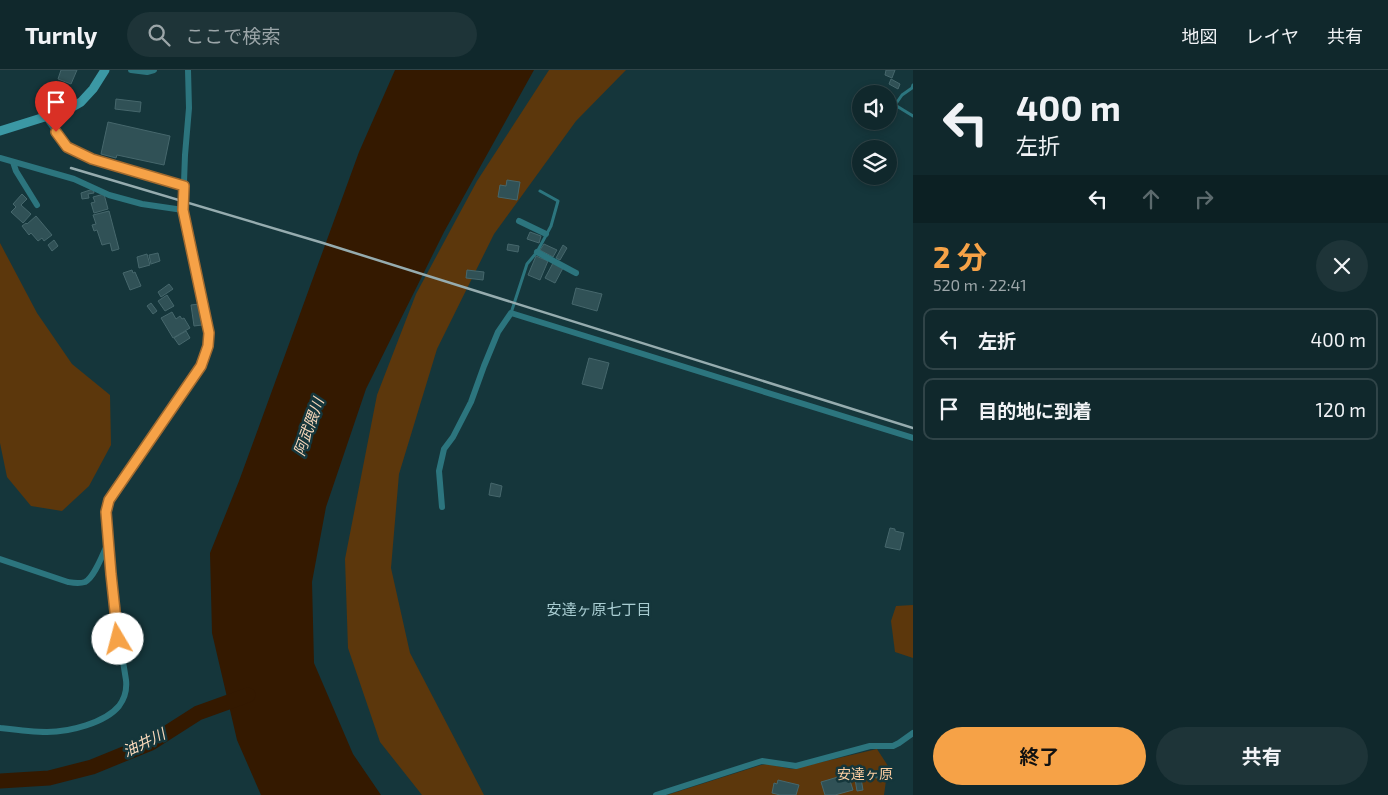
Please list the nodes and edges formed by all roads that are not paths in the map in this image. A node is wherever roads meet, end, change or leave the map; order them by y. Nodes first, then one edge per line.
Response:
1 (105, 70) edge
2 (131, 70) edge
3 (154, 70) edge
4 (188, 70) edge
5 (913, 87) edge
6 (45, 116) junction
7 (913, 116) edge
8 (0, 131) edge
9 (0, 158) edge
10 (13, 162) junction
11 (184, 186) junction
12 (540, 190) dead end
13 (37, 205) dead end
14 (183, 210) junction
15 (519, 221) dead end
16 (546, 234) junction
17 (537, 252) junction
18 (576, 273) dead end
19 (511, 313) junction
20 (913, 438) edge
21 (442, 507) dead end
22 (108, 542) junction
23 (0, 559) edge
24 (0, 728) edge
25 (913, 733) edge
26 (656, 795) edge

1 - 6 street
2 - 3 street
4 - 11 street
5 - 7 lane
6 - 8 street
6 - 11 street
9 - 10 street
10 - 13 street
10 - 14 street
11 - 14 street
12 - 16 lane
14 - 22 street
15 - 16 street
16 - 17 lane
17 - 18 street
17 - 19 lane
19 - 20 street
19 - 21 street
22 - 23 street
22 - 24 street
25 - 26 street

